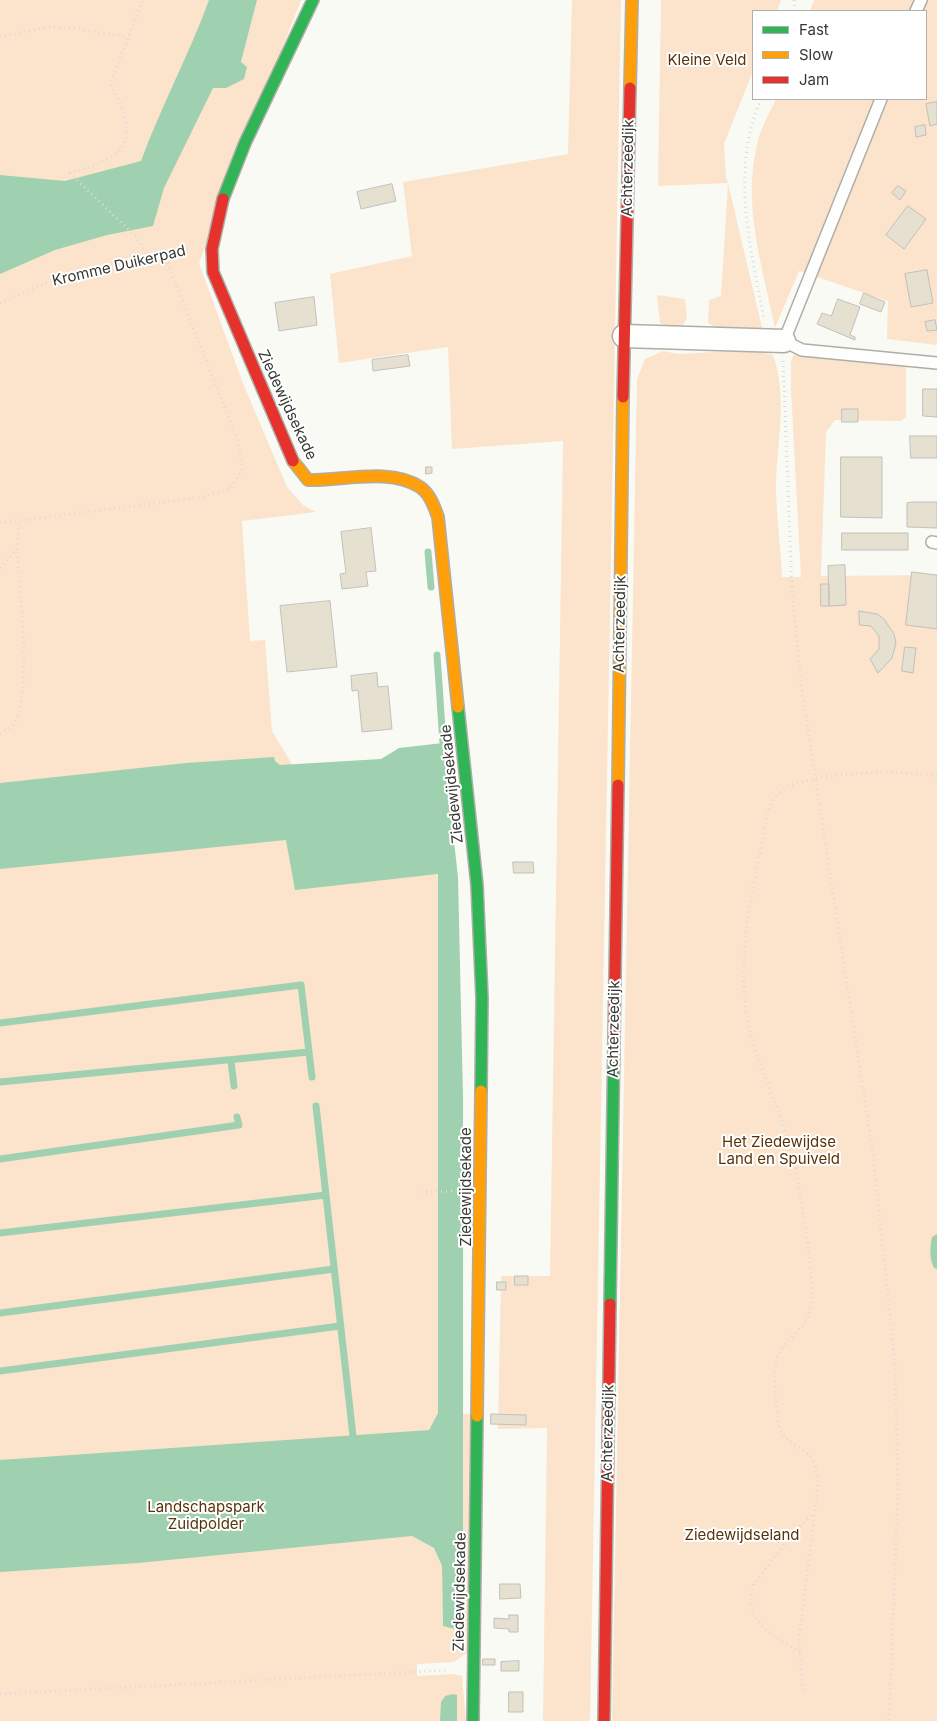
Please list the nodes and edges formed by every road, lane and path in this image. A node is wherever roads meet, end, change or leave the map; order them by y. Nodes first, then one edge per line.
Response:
1 (143, 0) edge
2 (313, 0) edge
3 (632, 0) edge
4 (0, 37) edge
5 (129, 37) junction
6 (761, 100) edge
7 (881, 100) edge
8 (212, 248) junction
9 (164, 254) junction
10 (149, 257) junction
11 (0, 303) edge
12 (624, 336) junction
13 (778, 341) junction
14 (937, 363) edge
15 (19, 521) junction
16 (0, 523) edge
17 (17, 548) junction
18 (0, 568) edge
19 (0, 734) edge
20 (937, 776) edge
21 (814, 780) junction
22 (460, 1191) dead end
23 (421, 1192) dead end
24 (813, 1514) junction
25 (800, 1652) junction
26 (474, 1668) junction
27 (803, 1690) dead end
28 (0, 1694) edge
29 (473, 1721) edge
30 (604, 1721) edge
31 (889, 1721) edge

1 - 5 path
2 - 8 street, Ziedewijdsekade
3 - 12 street, Achterzeedijk
4 - 5 path
5 - 10 path
6 - 13 path
7 - 13 lane
8 - 9 path, Kromme Duikerpad
8 - 26 street, Ziedewijdsekade
9 - 10 path, Kromme Duikerpad
9 - 15 path
10 - 11 path, Kromme Duikerpad
12 - 13 street
12 - 30 street, Achterzeedijk
13 - 14 lane
13 - 21 path
15 - 16 path
15 - 17 path
17 - 18 path
17 - 19 path
20 - 21 path
21 - 24 path
21 - 31 path
22 - 23 path
24 - 25 path
24 - 25 path
25 - 27 path
26 - 28 path
26 - 29 street, Ziedewijdsekade

